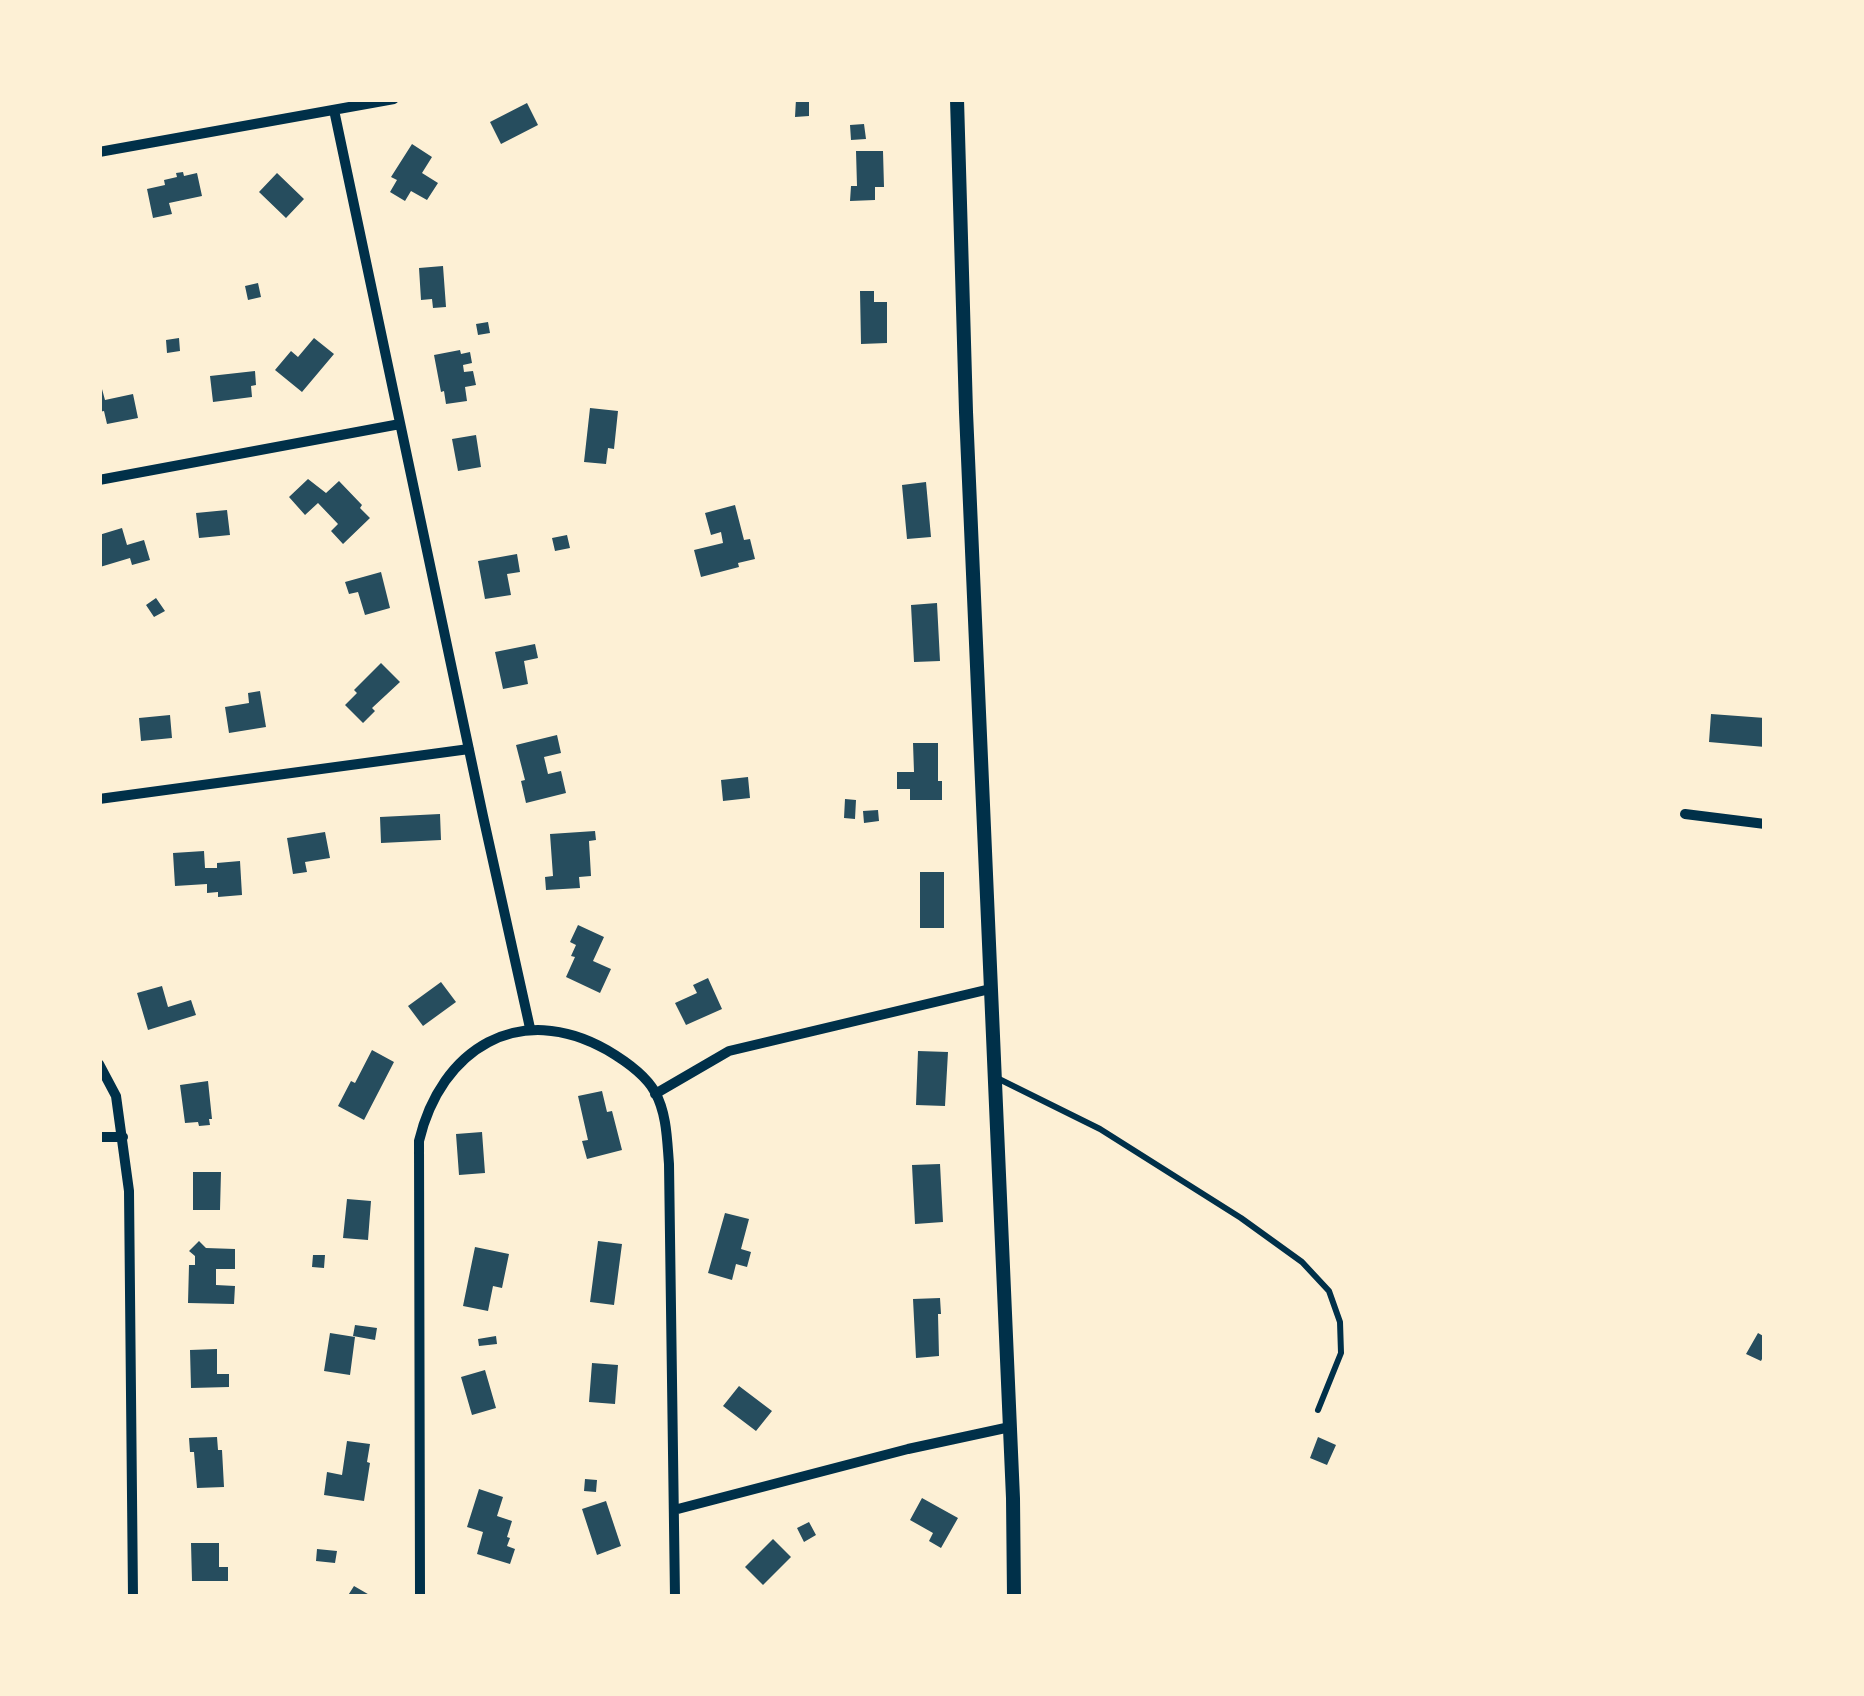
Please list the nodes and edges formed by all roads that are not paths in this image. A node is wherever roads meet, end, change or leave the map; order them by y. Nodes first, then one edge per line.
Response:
1 (394, 99) edge
2 (957, 99) edge
3 (334, 110) junction
4 (99, 152) edge
5 (400, 424) junction
6 (99, 480) edge
7 (469, 749) junction
8 (99, 800) edge
9 (1685, 814) dead end
10 (1765, 824) edge
11 (990, 989) junction
12 (530, 1028) junction
13 (99, 1064) edge
14 (994, 1077) junction
15 (656, 1094) junction
16 (123, 1136) junction
17 (99, 1137) edge
18 (1318, 1410) dead end
19 (1010, 1427) junction
20 (674, 1510) junction
21 (133, 1597) edge
22 (420, 1597) edge
23 (675, 1597) edge
24 (1014, 1597) edge

1 - 3 street
2 - 11 street
3 - 4 street
3 - 5 street
5 - 6 street
5 - 7 street
7 - 8 street
7 - 12 street
9 - 10 street
11 - 14 street
11 - 15 street
12 - 15 street
12 - 22 street
13 - 16 street
14 - 18 lane
14 - 19 street
15 - 20 street
16 - 17 street
16 - 21 street
19 - 20 street
19 - 24 street
20 - 23 street

